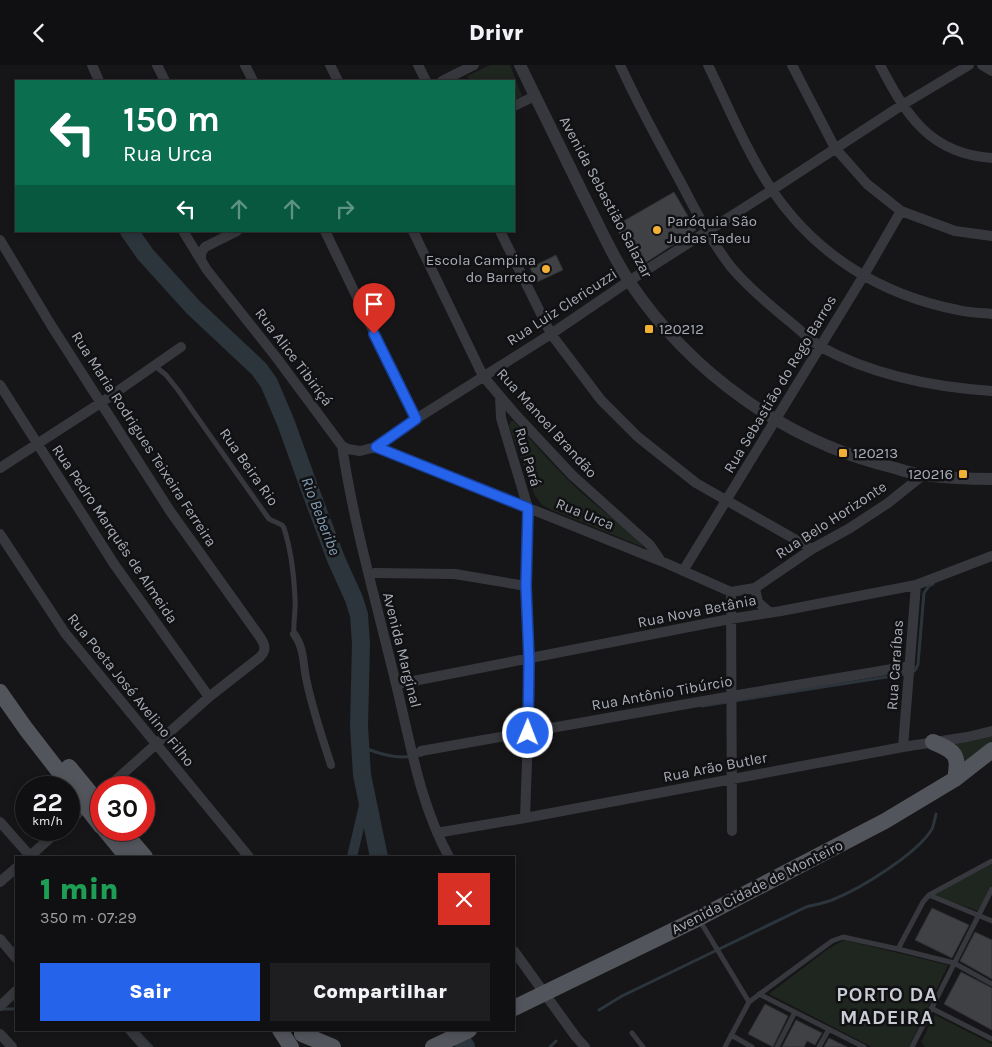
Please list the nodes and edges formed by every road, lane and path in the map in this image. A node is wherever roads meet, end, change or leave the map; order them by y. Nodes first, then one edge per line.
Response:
1 (92, 65) edge
2 (157, 65) edge
3 (245, 65) edge
4 (330, 65) edge
5 (418, 65) edge
6 (474, 65) edge
7 (520, 65) edge
8 (620, 65) edge
9 (708, 65) edge
10 (792, 65) edge
11 (880, 65) edge
12 (969, 65) edge
13 (982, 65) edge
14 (992, 71) edge
15 (99, 80) edge
16 (164, 80) edge
17 (252, 80) edge
18 (338, 80) edge
19 (426, 80) edge
20 (444, 80) edge
21 (535, 95) junction
22 (515, 105) edge
23 (902, 105) junction
24 (835, 148) junction
25 (992, 158) edge
26 (772, 190) junction
27 (901, 211) junction
28 (706, 231) junction
29 (184, 232) edge
30 (235, 232) edge
31 (325, 232) edge
32 (412, 232) edge
33 (500, 232) edge
34 (992, 236) edge
35 (0, 240) edge
36 (202, 259) junction
37 (864, 275) junction
38 (629, 281) junction
39 (992, 314) edge
40 (551, 334) junction
41 (820, 346) junction
42 (181, 347) dead end
43 (155, 366) junction
44 (484, 375) junction
45 (0, 385) edge
46 (992, 391) edge
47 (500, 396) junction
48 (102, 402) junction
49 (416, 419) junction
50 (776, 420) junction
51 (37, 445) junction
52 (342, 446) junction
53 (376, 447) junction
54 (0, 469) edge
55 (922, 475) junction
56 (992, 479) edge
57 (727, 501) junction
58 (528, 508) junction
59 (0, 534) edge
60 (812, 549) junction
61 (992, 557) edge
62 (661, 561) junction
63 (684, 571) junction
64 (375, 573) dead end
65 (916, 585) junction
66 (526, 586) junction
67 (755, 588) junction
68 (731, 592) junction
69 (770, 613) junction
70 (730, 619) junction
71 (294, 634) joint
72 (529, 659) junction
73 (910, 667) junction
74 (0, 678) edge
75 (403, 683) dead end
76 (0, 692) edge
77 (732, 696) junction
78 (209, 697) junction
79 (992, 731) edge
80 (528, 736) junction
81 (933, 743) junction
82 (155, 745) junction
83 (904, 747) junction
84 (992, 750) edge
85 (421, 751) dead end
86 (331, 765) dead end
87 (120, 776) edge
88 (732, 779) junction
89 (955, 779) junction
90 (90, 794) edge
91 (90, 795) edge
92 (525, 818) junction
93 (0, 822) edge
94 (732, 831) dead end
95 (442, 832) dead end
96 (47, 841) edge
97 (114, 841) edge
98 (131, 841) edge
99 (29, 856) edge
100 (31, 856) edge
101 (126, 856) edge
102 (144, 856) edge
103 (249, 856) edge
104 (449, 856) edge
105 (992, 861) edge
106 (15, 869) edge
107 (0, 882) edge
108 (992, 889) edge
109 (929, 895) junction
110 (979, 914) junction
111 (699, 918) junction
112 (992, 921) edge
113 (0, 939) edge
114 (898, 949) junction
115 (515, 952) edge
116 (15, 957) edge
117 (954, 963) junction
118 (992, 984) edge
119 (15, 992) edge
120 (544, 993) junction
121 (760, 994) junction
122 (749, 1002) junction
123 (3, 1004) edge
124 (520, 1005) edge
125 (931, 1008) junction
126 (795, 1012) junction
127 (829, 1029) junction
128 (131, 1031) edge
129 (280, 1031) edge
130 (467, 1031) edge
131 (301, 1032) edge
132 (632, 1033) dead end
133 (0, 1034) edge
134 (730, 1035) junction
135 (992, 1039) edge
136 (322, 1045) edge
137 (287, 1046) edge
138 (12, 1047) edge
139 (145, 1047) edge
140 (434, 1047) edge
141 (585, 1047) edge
142 (643, 1047) edge
143 (725, 1047) edge
144 (752, 1047) edge
145 (777, 1047) edge
146 (820, 1047) edge
147 (863, 1047) edge
148 (912, 1047) edge

1 - 15 street
2 - 16 street
3 - 17 street
4 - 18 street
5 - 19 street
6 - 20 street
7 - 21 street, Avenida Sebastião Salazar
8 - 28 street
9 - 26 street
10 - 24 street
11 - 23 street
12 - 23 street, Rua Luiz Clericuzzi
13 - 14 street
21 - 22 street
21 - 38 street, Avenida Sebastião Salazar
23 - 24 street, Rua Luiz Clericuzzi
23 - 25 street
24 - 26 street, Rua Luiz Clericuzzi
24 - 27 street
26 - 28 street, Rua Luiz Clericuzzi
26 - 37 street
27 - 34 street
27 - 37 street, Rua Sebastião do Rego Barros
28 - 38 street, Rua Luiz Clericuzzi
28 - 41 street
29 - 36 street
30 - 36 street
31 - 49 street
32 - 44 street, Rua Manoel Brandão
33 - 40 street
35 - 48 street, Rua Maria Rodrigues Teixeira Ferreira
36 - 52 street, Rua Alice Tibiriçá
37 - 39 street
37 - 41 street, Rua Sebastião do Rego Barros
38 - 40 street, Rua Luiz Clericuzzi
38 - 50 street, Avenida Sebastião Salazar
40 - 44 street, Rua Luiz Clericuzzi
40 - 57 street
41 - 46 street
41 - 50 street, Rua Sebastião do Rego Barros
42 - 43 street
43 - 48 street
43 - 71 lane, Rua Beira Rio
44 - 47 street, Rua Manoel Brandão
44 - 49 street, Rua Luiz Clericuzzi
45 - 51 street, Rua Pedro Marquês de Almeida
47 - 58 street, Rua Pará
47 - 62 street, Rua Manoel Brandão
48 - 51 street
48 - 78 street, Rua Maria Rodrigues Teixeira Ferreira
49 - 53 street, Rua Luiz Clericuzzi
50 - 55 street, Avenida Sebastião Salazar
50 - 57 street, Rua Sebastião do Rego Barros
51 - 54 street
51 - 78 street, Rua Pedro Marquês de Almeida
52 - 53 street
52 - 104 street, Avenida Marginal
53 - 58 street, Rua Urca
55 - 56 street, Avenida Sebastião Salazar
55 - 60 street, Rua Belo Horizonte
57 - 60 street
57 - 63 street, Rua Sebastião do Rego Barros
58 - 62 street, Rua Urca
58 - 66 street, Rua Pará
59 - 82 street, Rua Poeta José Avelino Filho
60 - 67 street, Rua Belo Horizonte
61 - 65 street, Rua Nova Betânia
62 - 63 street, Rua Urca
63 - 68 street, Rua Urca
64 - 66 street
65 - 69 street, Rua Nova Betânia
65 - 73 street, Rua Caraíbas
66 - 72 street, Rua Pará
67 - 68 street
67 - 69 street
68 - 70 street
69 - 70 street, Rua Nova Betânia
70 - 72 street, Rua Nova Betânia
70 - 77 street
71 - 86 street, Rua Beira Rio
72 - 75 street, Rua Nova Betânia
72 - 80 street, Rua Pará
73 - 77 street, Rua Antônio Tibúrcio
73 - 83 street, Rua Caraíbas
74 - 90 main road
76 - 91 main road
77 - 80 street, Rua Antônio Tibúrcio
77 - 88 street
78 - 82 street
79 - 81 street, Rua Arão Butler
80 - 85 street, Rua Antônio Tibúrcio
80 - 92 street, Rua Pará
81 - 83 street, Rua Arão Butler
81 - 89 main road
82 - 87 street
82 - 103 street, Rua Poeta José Avelino Filho
83 - 88 street, Rua Arão Butler
84 - 89 main road, Avenida Cidade de Monteiro
88 - 92 street, Rua Arão Butler
88 - 94 street
89 - 111 main road, Avenida Cidade de Monteiro
92 - 95 street, Rua Arão Butler
93 - 99 street
96 - 100 street
97 - 101 main road
98 - 102 main road
105 - 109 lane
106 - 107 street
108 - 110 lane
109 - 110 lane
109 - 114 lane
110 - 112 lane
110 - 117 lane
111 - 120 main road, Avenida Cidade de Monteiro
111 - 122 lane
113 - 116 street
114 - 117 lane
114 - 121 lane
115 - 120 street
117 - 118 lane
117 - 125 lane
119 - 123 street
120 - 124 main road, Avenida Cidade de Monteiro
120 - 141 street
121 - 122 lane
121 - 126 lane
122 - 134 lane
125 - 135 lane
125 - 148 lane
126 - 127 lane
126 - 145 lane
127 - 146 lane
127 - 147 lane
128 - 139 street
129 - 137 main road
130 - 140 main road
131 - 136 main road
132 - 142 lane
133 - 138 street
134 - 143 lane
134 - 144 lane

